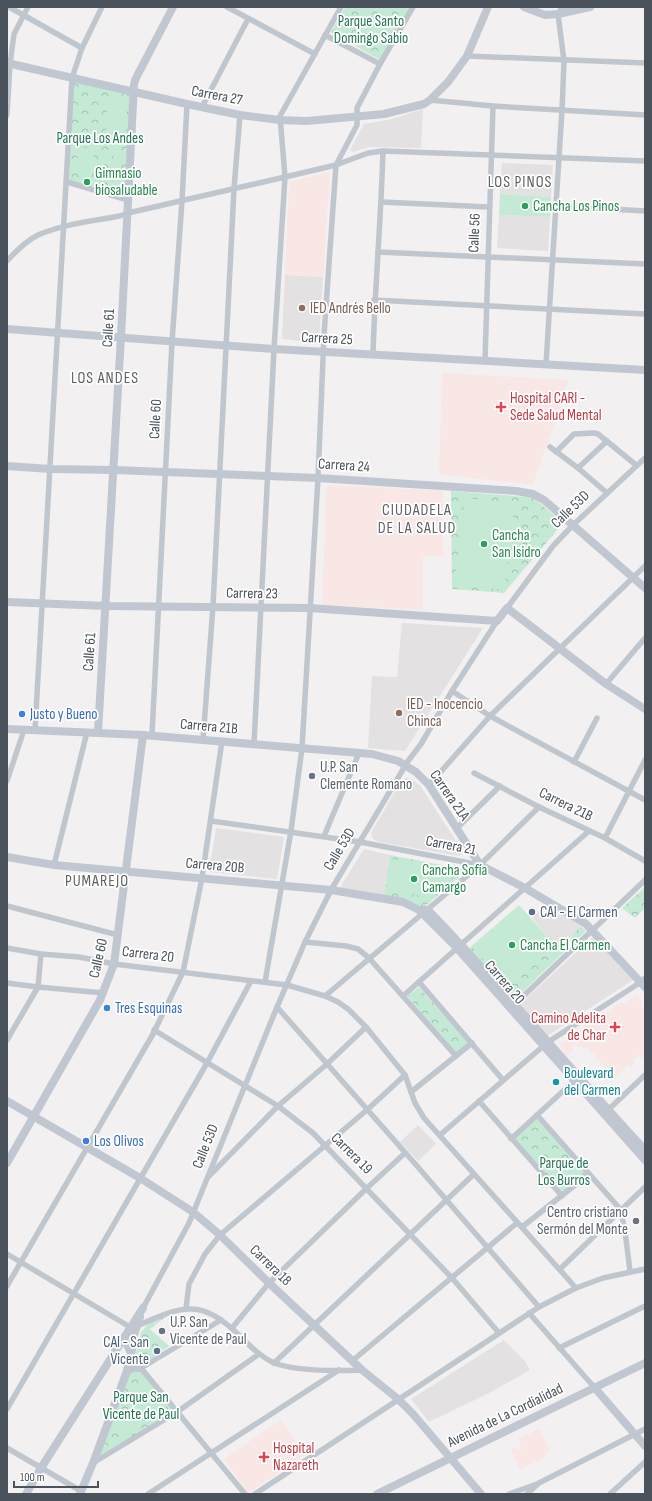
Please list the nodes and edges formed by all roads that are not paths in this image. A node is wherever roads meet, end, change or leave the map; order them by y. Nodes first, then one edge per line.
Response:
1 (9, 7) edge
2 (28, 7) edge
3 (102, 7) edge
4 (173, 7) edge
5 (227, 7) edge
6 (341, 7) edge
7 (413, 7) edge
8 (488, 7) edge
9 (524, 7) edge
10 (590, 7) edge
11 (560, 11) edge
12 (24, 14) junction
13 (248, 19) junction
14 (325, 35) junction
15 (82, 48) junction
16 (315, 54) junction
17 (467, 56) junction
18 (564, 61) junction
19 (645, 63) edge
20 (8, 64) edge
21 (380, 64) junction
22 (72, 78) junction
23 (134, 91) junction
24 (427, 102) junction
25 (187, 104) junction
26 (492, 106) junction
27 (202, 107) junction
28 (562, 110) junction
29 (240, 114) junction
30 (7, 115) edge
31 (645, 115) edge
32 (358, 117) junction
33 (280, 120) junction
34 (383, 151) junction
35 (490, 155) junction
36 (559, 158) junction
37 (645, 161) edge
38 (336, 165) junction
39 (285, 177) junction
40 (67, 182) junction
41 (234, 189) junction
42 (128, 200) junction
43 (182, 201) junction
44 (381, 202) junction
45 (557, 206) junction
46 (489, 207) junction
47 (645, 211) edge
48 (124, 214) junction
49 (65, 226) junction
50 (378, 252) junction
51 (487, 257) junction
52 (552, 260) junction
53 (7, 261) edge
54 (645, 264) edge
55 (374, 300) junction
56 (486, 306) junction
57 (549, 309) junction
58 (645, 314) edge
59 (7, 329) edge
60 (57, 333) junction
61 (121, 338) junction
62 (172, 342) junction
63 (227, 345) junction
64 (274, 349) junction
65 (323, 352) junction
66 (373, 354) junction
67 (485, 360) junction
68 (546, 364) junction
69 (645, 370) edge
70 (607, 441) junction
71 (550, 447) dead end
72 (556, 452) junction
73 (645, 458) edge
74 (7, 466) edge
75 (636, 466) junction
76 (578, 468) junction
77 (51, 470) junction
78 (114, 470) junction
79 (166, 472) junction
80 (220, 475) junction
81 (268, 476) junction
82 (318, 478) junction
83 (607, 493) junction
84 (573, 525) junction
85 (645, 566) edge
86 (633, 577) junction
87 (645, 588) edge
88 (7, 602) edge
89 (43, 604) junction
90 (106, 606) junction
91 (159, 606) junction
92 (213, 606) junction
93 (261, 607) junction
94 (309, 608) junction
95 (508, 608) junction
96 (497, 621) junction
97 (645, 638) edge
98 (560, 649) junction
99 (606, 684) junction
100 (452, 691) junction
101 (645, 709) edge
102 (490, 716) junction
103 (597, 718) dead end
104 (7, 730) edge
105 (24, 730) junction
106 (35, 730) junction
107 (87, 732) junction
108 (98, 732) junction
109 (142, 735) junction
110 (152, 735) junction
111 (204, 740) junction
112 (222, 741) junction
113 (254, 744) junction
114 (302, 748) junction
115 (359, 753) junction
116 (645, 760) edge
117 (574, 762) junction
118 (406, 765) junction
119 (474, 773) dead end
120 (7, 781) edge
121 (429, 785) junction
122 (500, 786) junction
123 (630, 792) junction
124 (645, 800) edge
125 (539, 806) junction
126 (211, 821) junction
127 (457, 828) junction
128 (292, 831) junction
129 (589, 831) junction
130 (324, 836) junction
131 (605, 838) junction
132 (360, 842) junction
133 (7, 857) edge
134 (645, 861) edge
135 (54, 865) junction
136 (480, 865) junction
137 (125, 871) junction
138 (202, 878) junction
139 (645, 880) edge
140 (282, 886) junction
141 (525, 888) junction
142 (331, 890) junction
143 (7, 906) edge
144 (422, 911) junction
145 (593, 930) junction
146 (118, 935) junction
147 (305, 942) junction
148 (459, 946) junction
149 (7, 948) edge
150 (41, 954) junction
151 (369, 958) junction
152 (114, 964) junction
153 (183, 972) junction
154 (251, 980) junction
155 (265, 982) junction
156 (419, 982) junction
157 (644, 982) edge
158 (7, 983) edge
159 (287, 985) junction
160 (38, 987) junction
161 (104, 993) junction
162 (325, 996) junction
163 (403, 996) junction
164 (515, 1004) junction
165 (277, 1007) junction
166 (366, 1027) junction
167 (154, 1030) junction
168 (7, 1040) edge
169 (472, 1043) junction
170 (546, 1044) junction
171 (456, 1056) junction
172 (207, 1063) junction
173 (327, 1064) junction
174 (405, 1075) junction
175 (645, 1075) edge
176 (504, 1080) junction
177 (574, 1081) junction
178 (245, 1084) junction
179 (411, 1092) junction
180 (7, 1101) edge
181 (479, 1101) junction
182 (278, 1106) junction
183 (368, 1109) junction
184 (606, 1112) junction
185 (537, 1115) junction
186 (34, 1117) junction
187 (440, 1135) junction
188 (511, 1139) junction
189 (325, 1146) junction
190 (87, 1148) junction
191 (645, 1150) edge
192 (405, 1152) junction
193 (645, 1160) edge
194 (7, 1163) edge
195 (474, 1174) junction
196 (589, 1174) junction
197 (140, 1178) junction
198 (206, 1180) junction
199 (645, 1186) edge
200 (367, 1188) junction
201 (562, 1196) junction
202 (446, 1200) junction
203 (621, 1210) junction
204 (193, 1212) junction
205 (517, 1223) junction
206 (522, 1227) junction
207 (409, 1234) junction
208 (220, 1235) junction
209 (488, 1248) junction
210 (7, 1254) edge
211 (21, 1262) junction
212 (560, 1268) junction
213 (645, 1268) edge
214 (630, 1271) junction
215 (452, 1278) junction
216 (269, 1283) junction
217 (7, 1286) edge
218 (576, 1288) junction
219 (74, 1293) junction
220 (645, 1306) edge
221 (539, 1307) junction
222 (186, 1308) junction
223 (142, 1311) junction
224 (529, 1313) junction
225 (159, 1316) junction
226 (222, 1320) junction
227 (314, 1324) junction
228 (232, 1328) junction
229 (131, 1329) junction
230 (499, 1333) junction
231 (559, 1348) junction
232 (259, 1354) junction
233 (131, 1356) junction
234 (352, 1361) junction
235 (274, 1363) junction
236 (645, 1363) edge
237 (141, 1368) junction
238 (645, 1368) edge
239 (339, 1370) junction
240 (362, 1370) junction
241 (126, 1371) junction
242 (595, 1389) junction
243 (398, 1399) junction
244 (7, 1409) edge
245 (177, 1412) junction
246 (645, 1429) edge
247 (634, 1434) junction
248 (645, 1446) edge
249 (7, 1448) edge
250 (211, 1453) junction
251 (452, 1459) junction
252 (645, 1462) edge
253 (93, 1463) junction
254 (41, 1468) junction
255 (539, 1483) junction
256 (80, 1492) edge
257 (26, 1494) edge
258 (148, 1494) edge
259 (245, 1494) edge
260 (255, 1494) edge
261 (377, 1494) edge
262 (389, 1494) edge
263 (481, 1494) edge
264 (509, 1494) edge
265 (527, 1494) edge
266 (610, 1494) edge

1 - 12 street
2 - 12 street
3 - 15 street
4 - 23 street, Calle 61
5 - 13 street
6 - 14 street
7 - 21 street
8 - 17 street
9 - 11 street
10 - 11 street
11 - 18 street
12 - 15 street
12 - 20 street
13 - 16 street
13 - 27 street
14 - 16 street
14 - 21 street
15 - 22 street
16 - 33 street
17 - 18 street
17 - 24 street
18 - 19 street
18 - 28 street
20 - 22 street, Carrera 27
20 - 30 street
21 - 32 street
22 - 23 street, Carrera 27
22 - 40 street
23 - 25 street, Carrera 27
23 - 42 street, Calle 61
24 - 26 street, Carrera 27
24 - 32 street, Carrera 27
25 - 27 street, Carrera 27
25 - 43 street, Calle 60
26 - 28 street, Carrera 27
26 - 35 street, Calle 56
27 - 29 street, Carrera 27
28 - 31 street, Carrera 27
28 - 36 street
29 - 33 street, Carrera 27
29 - 41 street
32 - 33 street, Carrera 27
32 - 38 street
33 - 39 street
34 - 35 street
34 - 38 street
34 - 44 street
35 - 36 street
35 - 46 street, Calle 56
36 - 37 street
36 - 45 street
38 - 39 street
38 - 65 street
39 - 41 street
39 - 64 street
40 - 42 street
40 - 49 street
41 - 43 street
41 - 63 street
42 - 48 street, Calle 61
43 - 48 street
43 - 62 street, Calle 60
44 - 46 street
44 - 50 street
45 - 47 street
45 - 52 street
46 - 51 street, Calle 56
48 - 49 street
48 - 61 street, Calle 61
49 - 53 street
49 - 60 street
50 - 51 street
50 - 55 street
51 - 52 street
51 - 56 street, Calle 56
52 - 54 street
52 - 57 street
55 - 56 street
55 - 66 street
56 - 57 street
56 - 67 street, Calle 56
57 - 58 street
57 - 68 street
59 - 60 street, Carrera 25
60 - 61 street, Carrera 25
60 - 77 street
61 - 62 street, Carrera 25
61 - 78 street, Calle 61
62 - 63 street, Carrera 25
62 - 79 street, Calle 60
63 - 64 street, Carrera 25
63 - 80 street
64 - 65 street, Carrera 25
64 - 81 street
65 - 66 street, Carrera 25
65 - 82 street
66 - 67 street, Carrera 25
67 - 68 street, Carrera 25
68 - 69 street, Carrera 25
70 - 72 street
70 - 75 street
70 - 76 street
71 - 72 street
72 - 76 street
73 - 75 street, Calle 53D
74 - 77 street, Carrera 24
75 - 83 street, Calle 53D
76 - 83 street
77 - 78 street, Carrera 24
77 - 89 street
78 - 79 street, Carrera 24
78 - 90 street, Calle 61
79 - 80 street, Carrera 24
79 - 91 street, Calle 60
80 - 81 street, Carrera 24
80 - 92 street
81 - 82 street, Carrera 24
81 - 93 street
82 - 84 street, Carrera 24
82 - 94 street
83 - 84 street, Calle 53D
84 - 86 street, Carrera 24
84 - 95 street, Calle 53D
85 - 86 street
86 - 87 street, Carrera 24
86 - 98 street
88 - 89 street, Carrera 23
89 - 90 street, Carrera 23
89 - 106 street
90 - 91 street, Carrera 23
90 - 108 street, Calle 61
91 - 92 street, Carrera 23
91 - 110 street, Calle 60
92 - 93 street, Carrera 23
92 - 111 street
93 - 94 street, Carrera 23
93 - 113 street
94 - 96 street, Carrera 23
94 - 114 street
95 - 96 street, Calle 53D
95 - 98 street
96 - 100 street, Calle 53D
97 - 99 street
98 - 99 street
98 - 102 street
99 - 101 street
100 - 102 street
100 - 118 street, Calle 53D
102 - 117 street
102 - 121 street
103 - 117 street
104 - 105 street, Carrera 21B
105 - 106 street, Carrera 21B
105 - 120 street
106 - 107 street, Carrera 21B
107 - 108 street, Carrera 21B
107 - 135 street
108 - 109 street, Carrera 21B
109 - 110 street, Carrera 21B
109 - 137 street, Calle 60
110 - 111 street, Carrera 21B
111 - 112 street, Carrera 21B
112 - 113 street, Carrera 21B
112 - 126 street
113 - 114 street, Carrera 21B
114 - 115 street, Carrera 21B
114 - 128 street
115 - 118 street, Carrera 21B
115 - 130 street
116 - 123 street
117 - 123 street
118 - 121 street, Carrera 21A
118 - 132 street, Calle 53D
119 - 122 street, Carrera 21B
121 - 127 street, Carrera 21A
122 - 125 street, Carrera 21B
122 - 127 street
123 - 124 street
123 - 131 street
125 - 129 street, Carrera 21B
125 - 136 street
126 - 128 street, Carrera 21
126 - 138 street
127 - 136 street, Carrera 21A
128 - 130 street, Carrera 21
128 - 140 street
129 - 131 street, Carrera 21B
129 - 141 street
130 - 132 street, Carrera 21
131 - 134 street, Carrera 21B
132 - 136 street, Carrera 21
132 - 142 street, Calle 53D
133 - 135 street, Carrera 20B
135 - 137 street, Carrera 20B
136 - 141 street, Carrera 21
136 - 144 street
137 - 138 street, Carrera 20B
137 - 146 street, Calle 60
138 - 140 street, Carrera 20B
138 - 153 street
139 - 145 street
140 - 142 street, Carrera 20B
140 - 155 street
141 - 145 street, Carrera 21
141 - 148 street
142 - 144 street, Carrera 20B
142 - 147 street, Calle 53D
143 - 146 street
144 - 148 street, Carrera 20
144 - 151 street
145 - 157 street, Carrera 21
145 - 164 street
146 - 152 street, Calle 60
147 - 151 street
147 - 159 street, Calle 53D
148 - 156 street
148 - 164 street, Carrera 20
148 - 170 street, Carrera 20
149 - 150 street, Carrera 20
150 - 152 street, Carrera 20
150 - 160 street
151 - 162 street
151 - 163 street
152 - 153 street, Carrera 20
152 - 161 street, Calle 60
153 - 154 street, Carrera 20
153 - 167 street
154 - 155 street, Carrera 20
154 - 172 street
155 - 159 street, Carrera 20
156 - 163 street
156 - 169 street
157 - 170 street
158 - 160 street
159 - 162 street, Carrera 20
159 - 165 street, Calle 53D
160 - 161 street
160 - 168 street
161 - 186 street, Calle 60
162 - 166 street, Carrera 20
163 - 171 street
164 - 170 street, Carrera 20
165 - 173 street
165 - 178 street, Calle 53D
166 - 173 street
166 - 174 street, Carrera 20
167 - 172 street, Carrera 19
167 - 190 street
169 - 171 street
169 - 176 street
170 - 176 street
170 - 177 street, Carrera 20
170 - 184 street, Carrera 20
171 - 179 street
172 - 178 street, Carrera 19
172 - 197 street
173 - 182 street
173 - 183 street
174 - 179 street, Carrera 20
174 - 183 street
175 - 184 street
176 - 181 street
177 - 184 street, Carrera 20
177 - 185 street
178 - 182 street, Carrera 19
178 - 198 street, Calle 53D
179 - 187 street, Carrera 20
180 - 186 street, Carrera 18
181 - 187 street
181 - 188 street
182 - 189 street, Carrera 19
182 - 198 street
183 - 189 street
183 - 192 street
184 - 191 street, Carrera 20
184 - 193 street, Carrera 20
185 - 188 street
185 - 196 street
186 - 190 street, Carrera 18
186 - 194 street, Calle 60
187 - 195 street, Carrera 20
188 - 201 street
189 - 200 street, Carrera 19
189 - 208 street
190 - 197 street, Carrera 18
190 - 211 street
192 - 200 street
192 - 202 street
195 - 202 street
195 - 205 street, Carrera 20
196 - 201 street
196 - 203 street
197 - 204 street, Carrera 18
197 - 219 street
198 - 204 street, Calle 53D
199 - 203 street
200 - 207 street, Carrera 19
200 - 216 street
201 - 206 street
202 - 207 street
202 - 209 street
203 - 212 street
203 - 214 street
204 - 208 street, Carrera 18
204 - 223 street, Calle 53D
205 - 206 street, Carrera 20
205 - 209 street
206 - 212 street, Carrera 20
207 - 215 street, Carrera 19
207 - 227 street
208 - 216 street, Carrera 18
208 - 222 street
209 - 215 street
209 - 221 street
210 - 211 street
211 - 217 street
211 - 219 street
212 - 218 street, Carrera 20
213 - 214 street
214 - 218 street
215 - 230 street, Carrera 19
215 - 234 street
216 - 227 street, Carrera 18
216 - 228 street
218 - 221 street
219 - 229 street
219 - 244 street
220 - 231 street
221 - 224 street
222 - 225 street
222 - 226 street
223 - 225 street
223 - 229 street, Calle 53D
224 - 230 street
224 - 231 street
225 - 229 street
226 - 228 street
226 - 237 street
227 - 234 street, Carrera 18
227 - 235 street
228 - 232 street
229 - 233 street, Calle 53D
229 - 233 street
229 - 254 street
230 - 243 street
231 - 242 street
232 - 235 street
232 - 245 street
233 - 237 street
233 - 241 street, Calle 53D
234 - 240 street, Carrera 18
235 - 239 street
236 - 242 street, Avenida de La Cordialidad
237 - 241 street
237 - 245 street
238 - 242 street, Avenida de La Cordialidad
239 - 240 street
239 - 250 street
240 - 243 street, Carrera 18
241 - 253 street, Calle 53D
242 - 247 street
242 - 251 street, Avenida de La Cordialidad
243 - 251 street, Carrera 18
243 - 260 street
245 - 250 street
245 - 253 street
246 - 247 street
247 - 248 street
247 - 255 street
249 - 254 street
250 - 258 street
250 - 259 street
251 - 261 street, Avenida de La Cordialidad
251 - 262 street, Avenida de La Cordialidad
251 - 263 street, Carrera 18
252 - 266 street
253 - 256 street, Calle 53D
254 - 256 street
254 - 257 street
255 - 264 street
255 - 265 street

